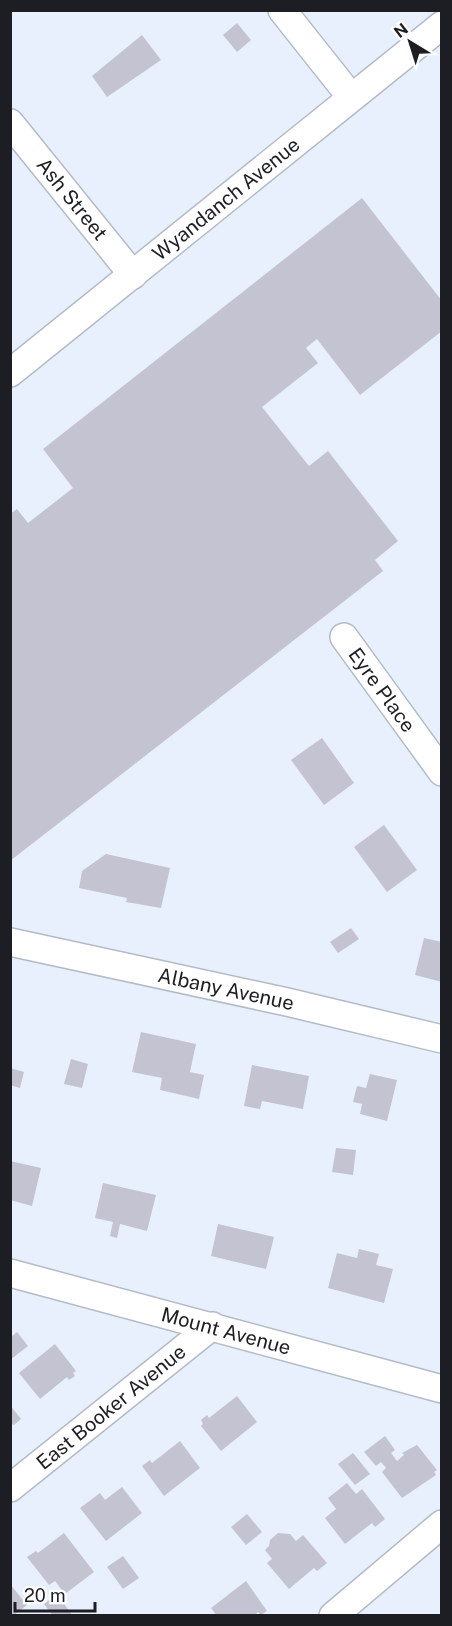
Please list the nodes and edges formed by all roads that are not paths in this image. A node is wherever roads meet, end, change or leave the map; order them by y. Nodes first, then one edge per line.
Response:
1 (282, 10) edge
2 (441, 25) edge
3 (351, 97) junction
4 (10, 123) edge
5 (133, 275) junction
6 (10, 373) edge
7 (344, 638) dead end
8 (441, 772) edge
9 (10, 942) edge
10 (441, 1039) edge
11 (10, 1273) edge
12 (212, 1326) junction
13 (441, 1389) edge
14 (10, 1488) edge
15 (441, 1524) edge
16 (333, 1616) edge

1 - 3 street
2 - 3 street, Wyandanch Avenue
3 - 5 street, Wyandanch Avenue
4 - 5 street, Ash Street
5 - 6 street, Wyandanch Avenue
7 - 8 street, Eyre Place
9 - 10 street, Albany Avenue
11 - 12 street, Mount Avenue
12 - 13 street, Mount Avenue
12 - 14 street, East Booker Avenue
15 - 16 street

